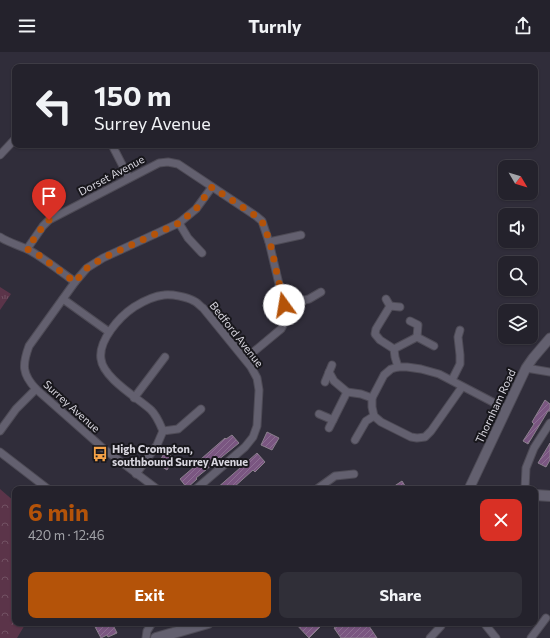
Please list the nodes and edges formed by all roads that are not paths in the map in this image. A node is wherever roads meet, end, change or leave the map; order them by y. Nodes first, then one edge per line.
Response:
1 (12, 141) edge
2 (114, 148) edge
3 (0, 155) edge
4 (129, 178) junction
5 (212, 187) junction
6 (179, 223) junction
7 (301, 235) dead end
8 (0, 237) edge
9 (270, 242) junction
10 (27, 249) junction
11 (202, 253) dead end
12 (75, 282) junction
13 (321, 292) dead end
14 (63, 299) junction
15 (386, 299) dead end
16 (284, 305) junction
17 (390, 306) junction
18 (400, 307) dead end
19 (410, 321) dead end
20 (460, 330) dead end
21 (109, 332) junction
22 (417, 337) junction
23 (550, 338) edge
24 (434, 346) dead end
25 (394, 349) junction
26 (165, 357) dead end
27 (245, 359) junction
28 (332, 365) dead end
29 (398, 367) junction
30 (526, 368) junction
31 (329, 372) junction
32 (550, 372) edge
33 (452, 380) junction
34 (324, 382) dead end
35 (462, 386) junction
36 (36, 389) junction
37 (347, 392) junction
38 (134, 398) junction
39 (372, 398) junction
40 (201, 408) dead end
41 (506, 409) junction
42 (319, 414) dead end
43 (374, 416) junction
44 (333, 420) junction
45 (550, 422) edge
46 (329, 428) dead end
47 (0, 431) edge
48 (163, 431) junction
49 (355, 440) dead end
50 (0, 452) edge
51 (136, 474) junction
52 (354, 474) dead end
53 (44, 486) edge
54 (153, 486) edge
55 (200, 486) edge
56 (321, 486) edge
57 (470, 486) edge
58 (525, 486) edge
59 (538, 495) edge
60 (550, 496) edge
61 (546, 618) dead end
62 (150, 626) edge
63 (198, 626) edge
64 (441, 626) dead end
65 (486, 626) edge
66 (146, 638) edge
67 (156, 638) edge
68 (430, 638) edge
69 (496, 638) edge
70 (532, 638) edge

1 - 3 street
2 - 4 street
4 - 5 street, Dorset Avenue
4 - 10 street, Dorset Avenue
5 - 6 street, Surrey Avenue
5 - 9 street, Dorset Avenue
6 - 11 street
6 - 12 street, Surrey Avenue
7 - 9 street
8 - 10 street
9 - 16 street, Dorset Avenue
10 - 12 street
12 - 14 street, Surrey Avenue
13 - 16 street
14 - 21 street
14 - 36 street, Surrey Avenue
15 - 17 street
16 - 27 street, Dorset Avenue
17 - 18 street
17 - 25 street
19 - 22 street
20 - 33 street
21 - 27 street, Bedford Avenue
21 - 38 street, Bedford Avenue
22 - 24 street
22 - 25 street
23 - 30 street, Thornham Road
25 - 29 street
26 - 38 street
27 - 55 street, Bedford Avenue
28 - 31 street
29 - 33 street
29 - 39 street
30 - 32 street
30 - 41 street, Thornham Road
31 - 34 street
31 - 37 street
33 - 35 street
35 - 41 street
35 - 43 street
36 - 47 street
36 - 51 street, Surrey Avenue
37 - 39 street
37 - 44 street
38 - 48 street, Bedford Avenue
39 - 43 street
40 - 48 street
41 - 57 street, Thornham Road
42 - 44 street
43 - 49 street
44 - 46 street
45 - 58 street
48 - 51 street
50 - 53 street
51 - 54 street, Surrey Avenue
52 - 56 street
59 - 60 main road
61 - 70 street
62 - 66 street
63 - 67 main road
64 - 68 street
65 - 69 street

